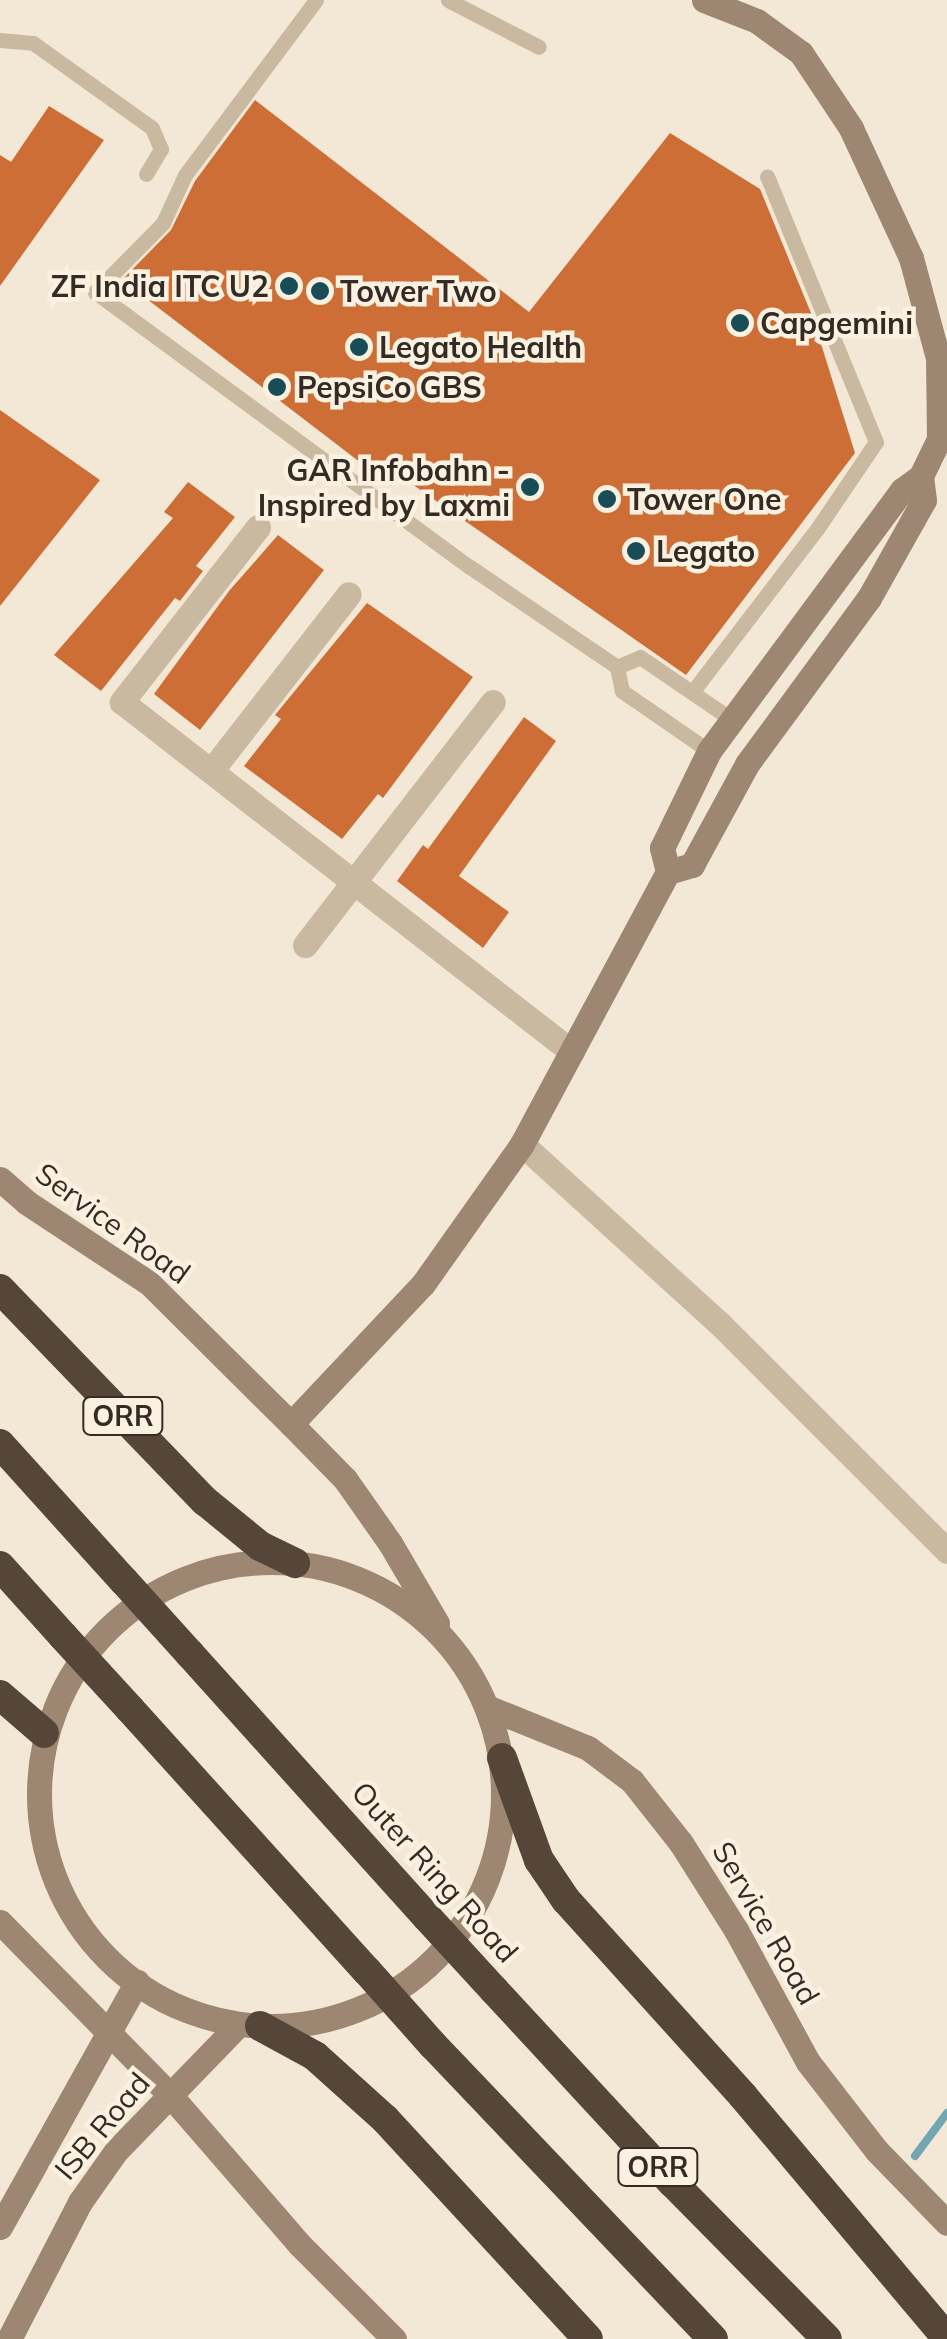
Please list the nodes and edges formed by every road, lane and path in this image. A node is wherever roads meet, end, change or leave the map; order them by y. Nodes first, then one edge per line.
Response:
1 (316, 0) edge
2 (448, 0) edge
3 (704, 0) edge
4 (0, 40) edge
5 (539, 47) dead end
6 (146, 174) dead end
7 (767, 176) dead end
8 (921, 476) junction
9 (258, 527) dead end
10 (349, 594) dead end
11 (616, 667) junction
12 (693, 691) junction
13 (493, 702) dead end
14 (731, 719) junction
15 (709, 751) junction
16 (211, 771) junction
17 (668, 872) junction
18 (354, 882) junction
19 (305, 946) dead end
20 (572, 1052) junction
21 (522, 1144) junction
22 (0, 1178) edge
23 (0, 1289) edge
24 (291, 1424) junction
25 (0, 1444) edge
26 (947, 1551) edge
27 (295, 1562) junction
28 (0, 1566) edge
29 (450, 1645) junction
30 (0, 1695) edge
31 (487, 1707) junction
32 (44, 1734) junction
33 (502, 1758) junction
34 (0, 1922) edge
35 (136, 1982) junction
36 (250, 2025) junction
37 (108, 2033) junction
38 (170, 2094) junction
39 (947, 2223) edge
40 (0, 2227) edge
41 (947, 2338) edge
42 (9, 2339) edge
43 (394, 2339) edge
44 (588, 2339) edge
45 (713, 2339) edge
46 (827, 2339) edge

1 - 11 lane
2 - 5 lane
3 - 8 main road
4 - 6 lane
7 - 12 lane
8 - 14 main road
8 - 17 main road
9 - 16 street
10 - 16 street
11 - 12 lane
11 - 15 lane
12 - 14 lane
13 - 18 street
14 - 15 main road
15 - 17 main road
16 - 18 street
17 - 20 main road
18 - 19 street
18 - 20 street
20 - 21 main road
21 - 24 main road
21 - 26 street
22 - 24 main road, Service Road
23 - 27 highway, ORR
24 - 29 main road, Service Road
25 - 46 highway, Outer Ring Road / ORR, bridge
27 - 29 main road
27 - 32 main road
28 - 45 highway, ORR, bridge
29 - 31 main road, Service Road
30 - 32 highway
31 - 33 main road, Service Road
31 - 39 main road, Service Road
32 - 35 main road
33 - 36 main road, Service Road
33 - 41 highway
34 - 37 main road
35 - 36 main road
35 - 37 main road, ISB Road
36 - 38 main road, ISB Road
36 - 44 highway
37 - 38 main road
37 - 40 main road, ISB Road
38 - 42 main road, ISB Road
38 - 43 main road

